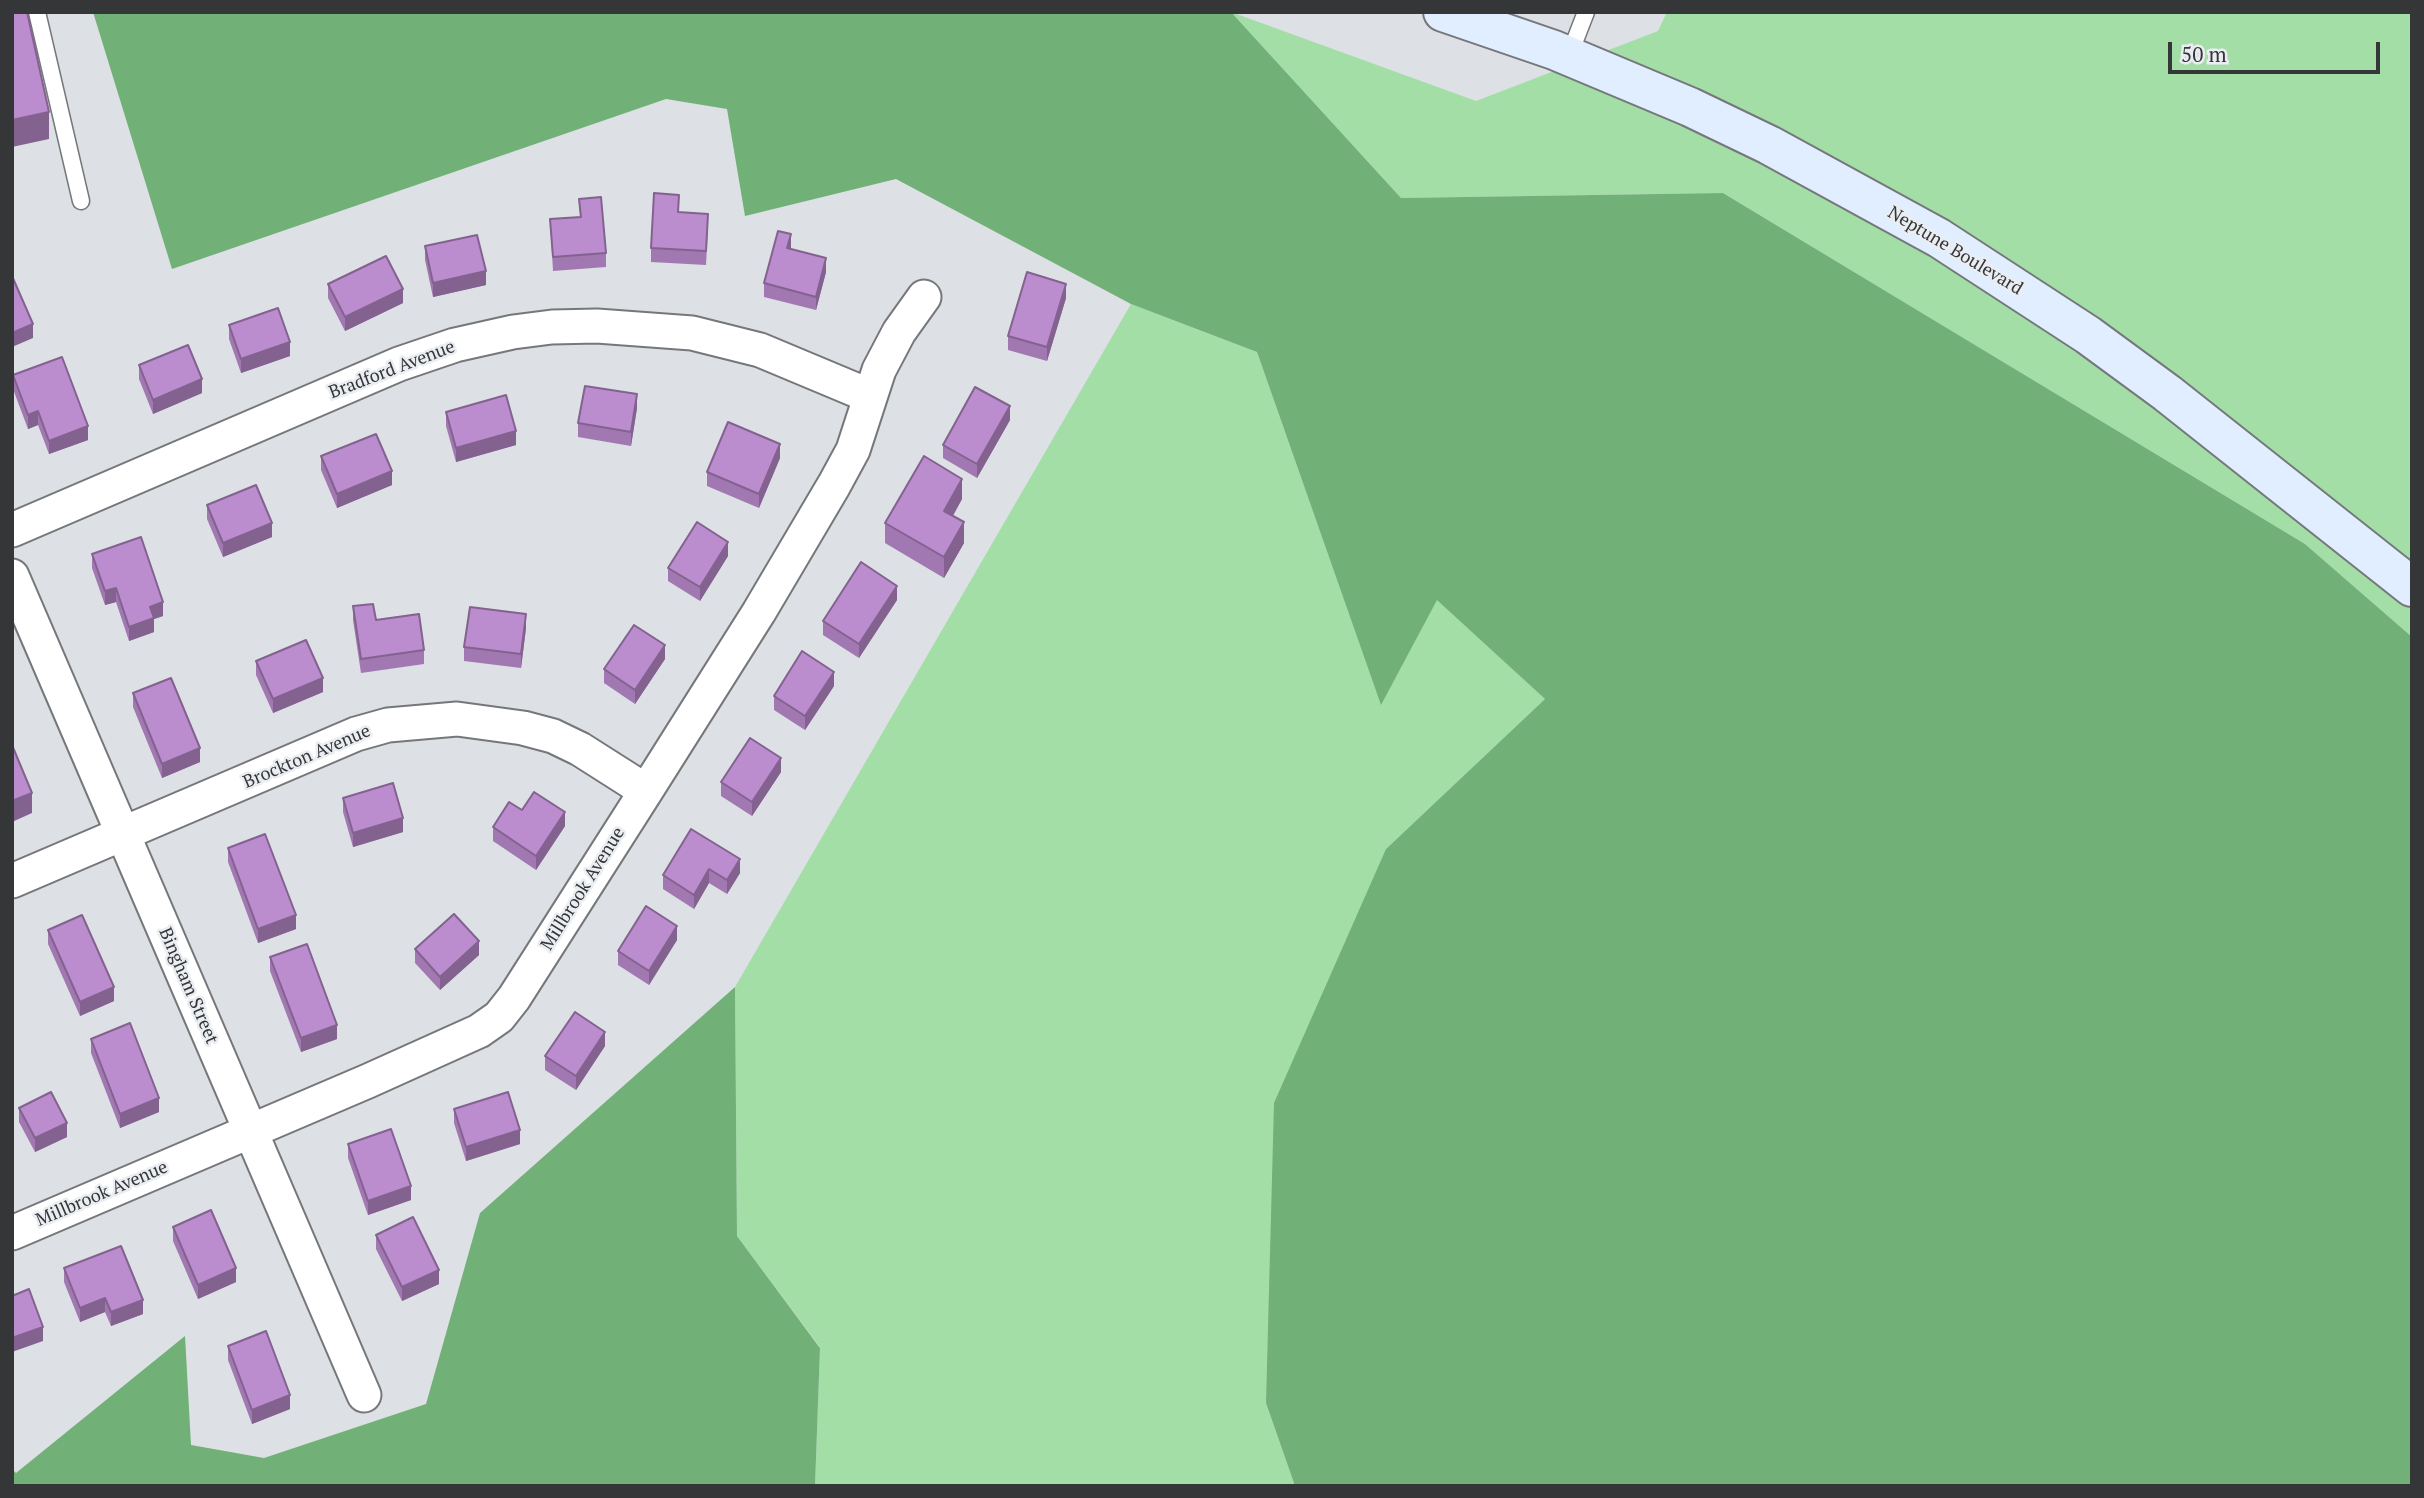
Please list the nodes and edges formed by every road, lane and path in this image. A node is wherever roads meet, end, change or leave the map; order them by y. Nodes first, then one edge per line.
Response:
1 (37, 12) edge
2 (1443, 12) edge
3 (1586, 12) edge
4 (1569, 56) junction
5 (81, 201) dead end
6 (924, 297) dead end
7 (870, 396) junction
8 (12, 530) edge
9 (12, 576) edge
10 (2412, 587) edge
11 (646, 791) junction
12 (122, 834) junction
13 (12, 881) edge
14 (251, 1130) junction
15 (12, 1233) edge
16 (364, 1395) dead end

1 - 5 lane
2 - 4 street, Neptune Boulevard
3 - 4 lane
4 - 10 street, Neptune Boulevard
6 - 7 street, Millbrook Avenue
7 - 8 street, Bradford Avenue
7 - 11 street, Millbrook Avenue
9 - 12 street, Bingham Street
11 - 12 street, Brockton Avenue
11 - 14 street, Millbrook Avenue
12 - 13 street, Brockton Avenue
12 - 14 street, Bingham Street
14 - 15 street, Millbrook Avenue
14 - 16 street, Bingham Street

